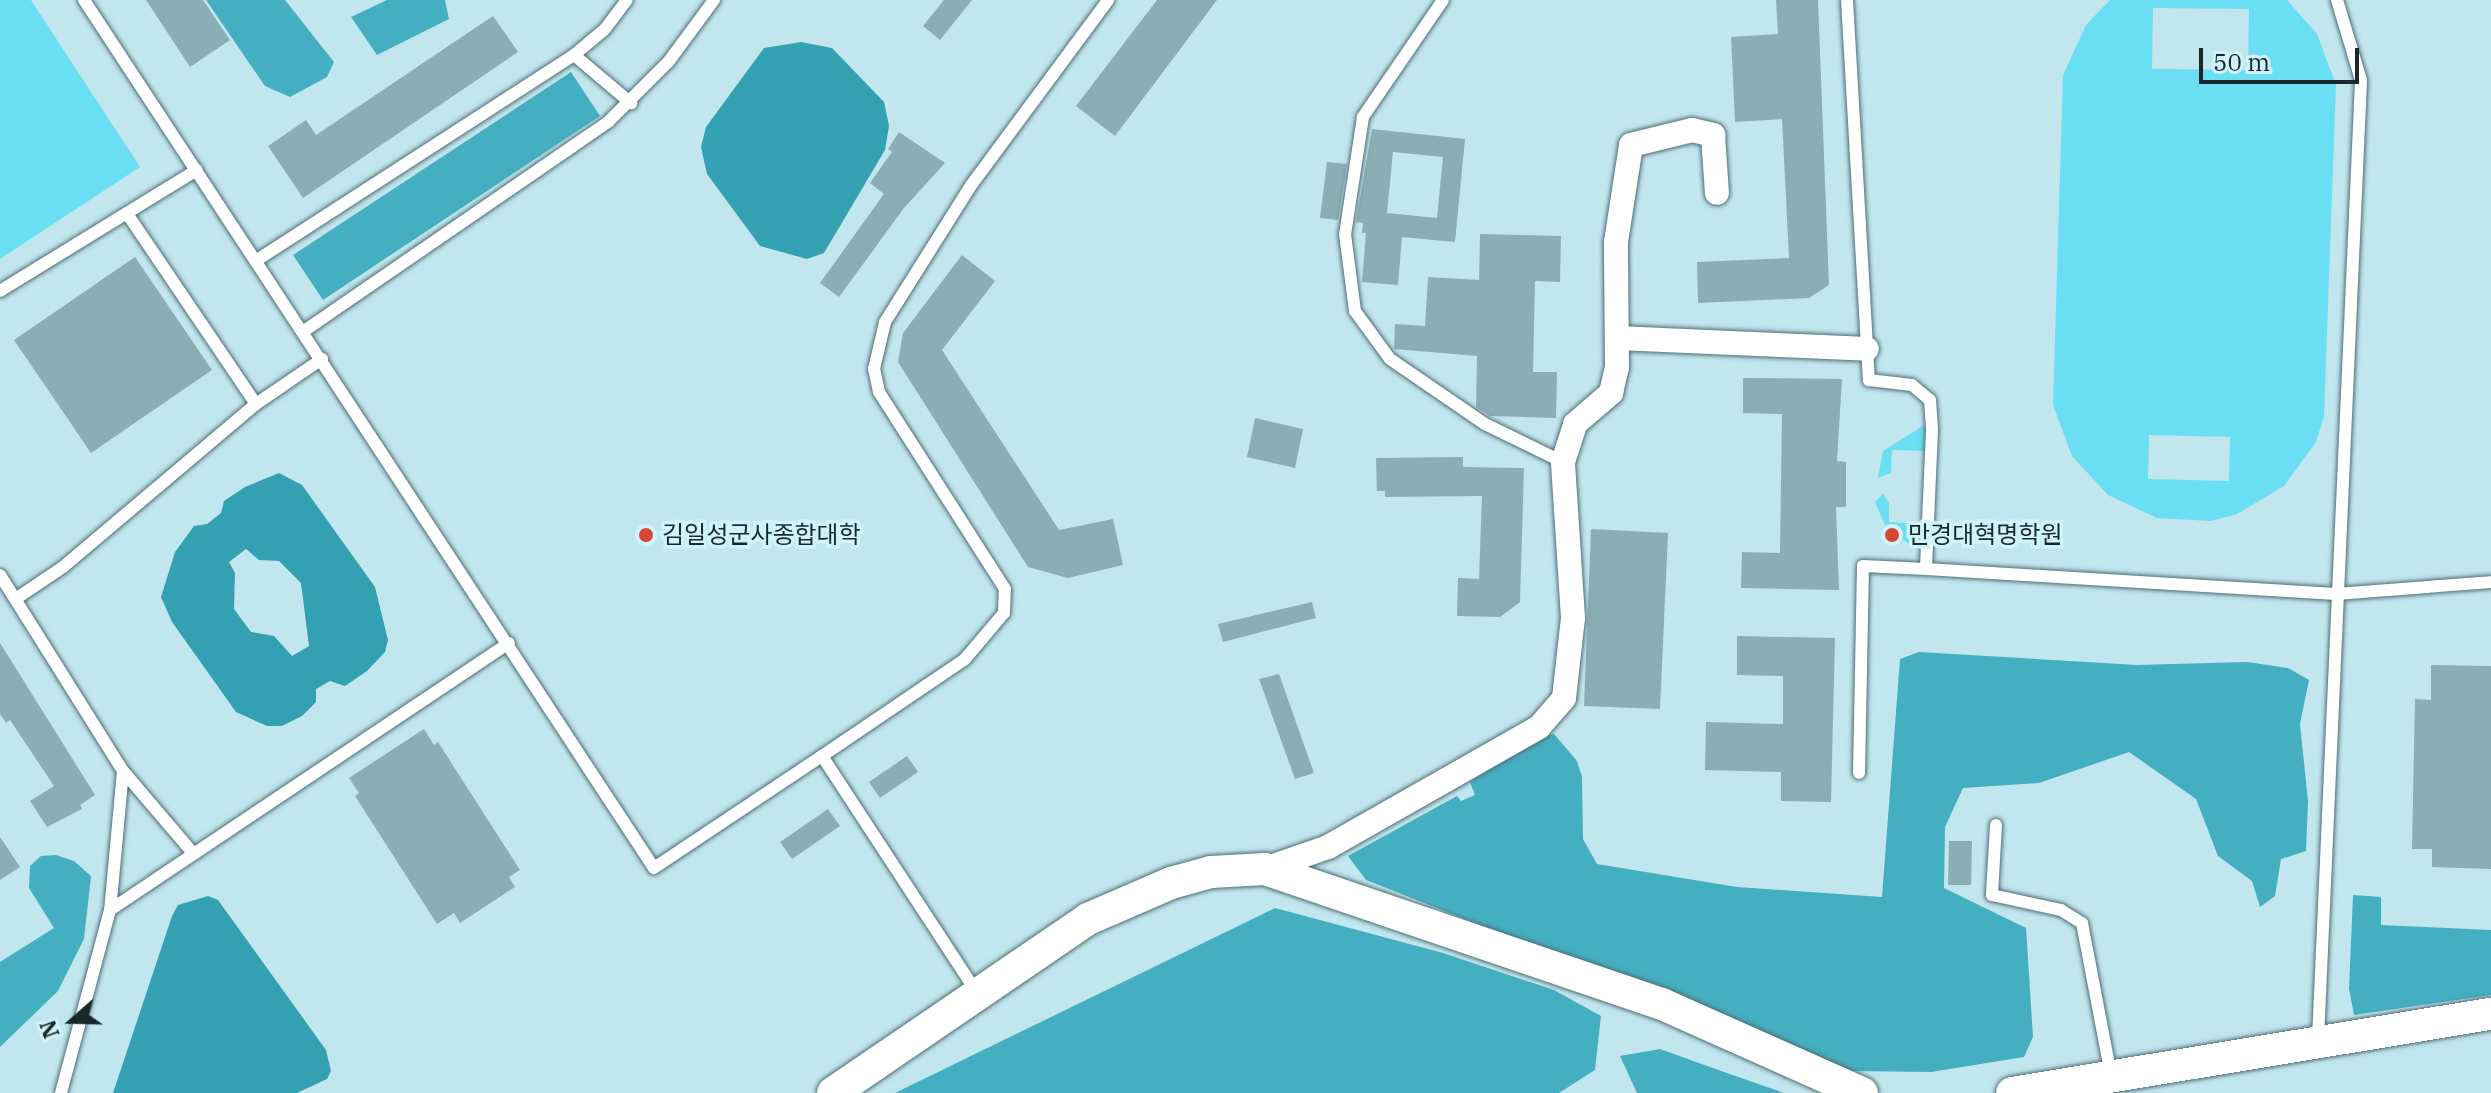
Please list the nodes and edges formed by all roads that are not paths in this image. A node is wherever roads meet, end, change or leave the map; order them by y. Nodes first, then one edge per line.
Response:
1 (84, 0) edge
2 (627, 0) edge
3 (714, 0) edge
4 (1108, 0) edge
5 (1443, 0) edge
6 (1847, 0) edge
7 (2337, 0) edge
8 (574, 55) junction
9 (631, 103) junction
10 (197, 170) junction
11 (1717, 193) dead end
12 (128, 215) junction
13 (257, 260) junction
14 (0, 291) edge
15 (304, 331) junction
16 (1618, 338) junction
17 (1867, 349) junction
18 (322, 359) junction
19 (256, 404) junction
20 (1563, 462) junction
21 (1926, 569) junction
22 (0, 575) edge
23 (2491, 582) edge
24 (2336, 594) junction
25 (17, 598) junction
26 (509, 643) junction
27 (822, 756) junction
28 (123, 771) junction
29 (1859, 773) dead end
30 (1996, 825) dead end
31 (191, 851) junction
32 (1265, 869) junction
33 (110, 910) junction
34 (977, 993) junction
35 (2491, 1014) edge
36 (2318, 1043) junction
37 (2098, 1084) edge
38 (61, 1093) edge
39 (833, 1093) edge
40 (1862, 1093) edge
41 (2012, 1093) edge

1 - 10 lane
2 - 8 lane
3 - 9 lane
4 - 27 lane
5 - 20 lane
6 - 17 lane
7 - 24 lane
8 - 9 lane
8 - 13 lane
9 - 15 lane
10 - 12 lane
10 - 13 lane
11 - 16 street
12 - 14 lane
12 - 19 lane
13 - 15 lane
15 - 18 lane
16 - 17 street
16 - 20 street
17 - 21 lane
18 - 19 lane
18 - 26 lane
19 - 25 lane
20 - 32 street
21 - 24 lane
21 - 29 lane
22 - 25 lane
23 - 24 lane
24 - 36 lane
25 - 28 lane
26 - 27 lane
26 - 31 lane
27 - 34 lane
28 - 31 lane
28 - 33 lane
30 - 37 lane
31 - 33 lane
32 - 34 main road
32 - 40 main road
33 - 38 lane
34 - 39 main road
35 - 36 main road
36 - 37 main road
37 - 41 main road

